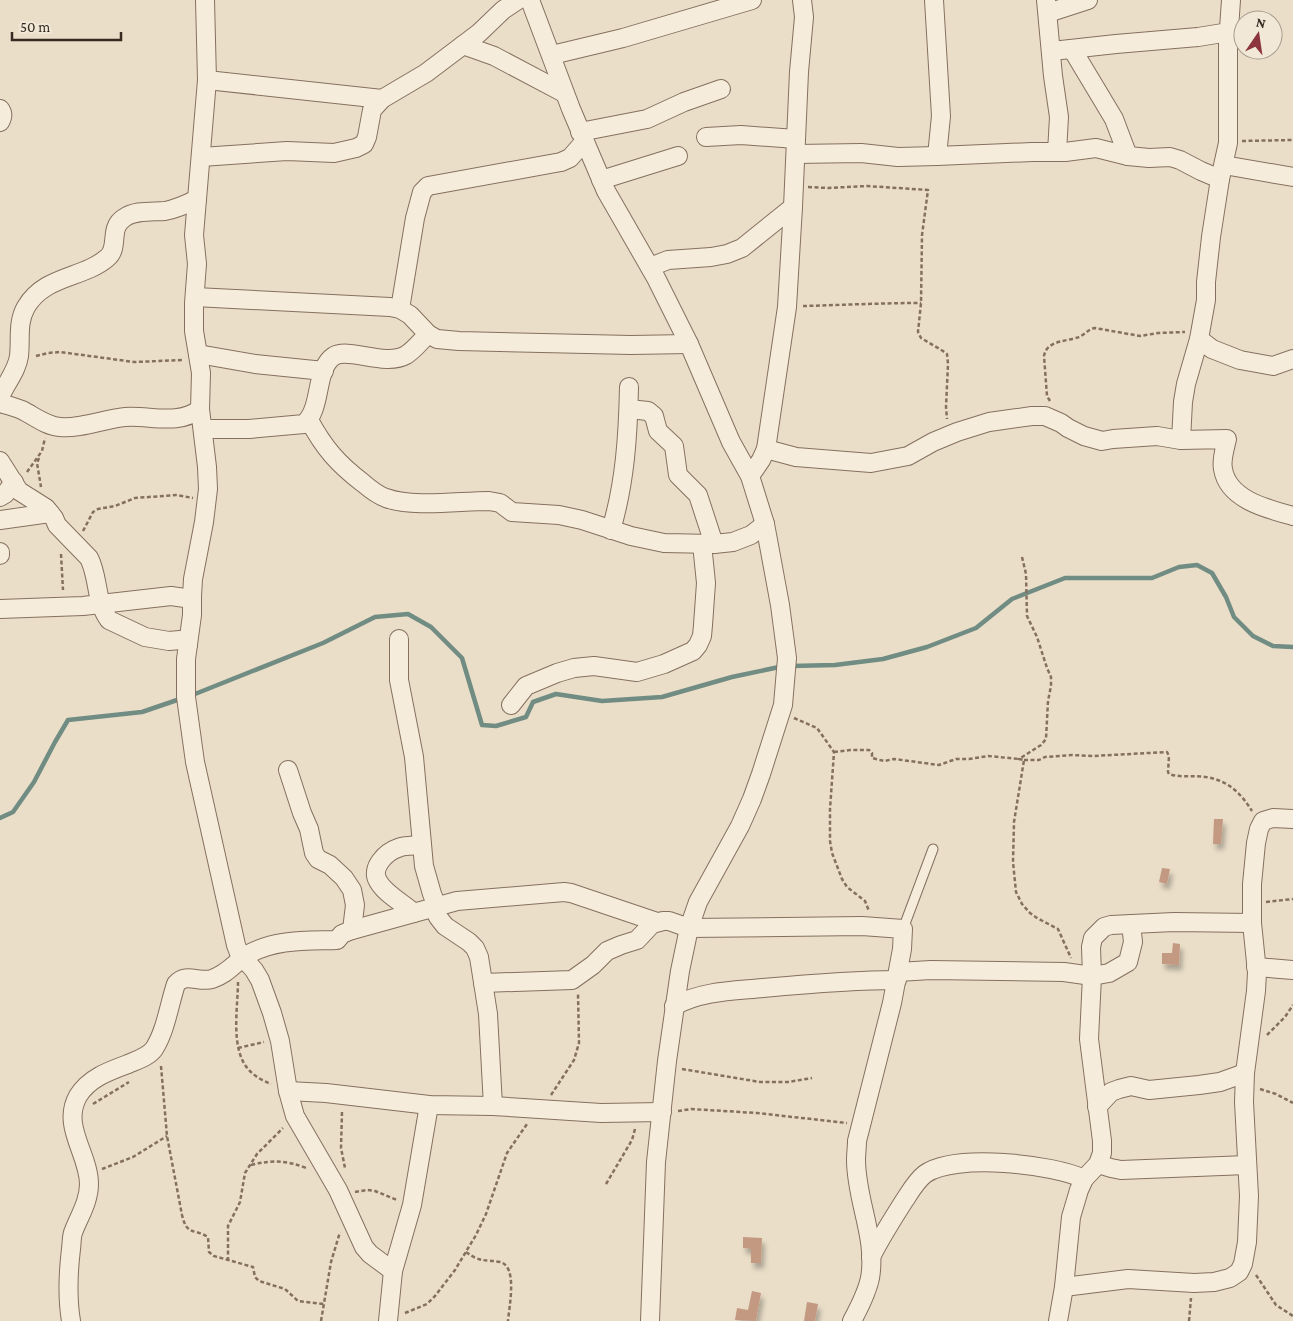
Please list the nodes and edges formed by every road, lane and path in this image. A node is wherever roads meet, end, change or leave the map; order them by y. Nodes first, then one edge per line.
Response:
1 (205, 0) edge
2 (518, 0) edge
3 (530, 0) edge
4 (752, 0) edge
5 (802, 0) edge
6 (934, 0) edge
7 (1088, 0) edge
8 (1231, 0) edge
9 (1047, 6) edge
10 (1229, 32) junction
11 (463, 45) junction
12 (1072, 49) junction
13 (1052, 51) junction
14 (552, 55) junction
15 (207, 80) junction
16 (721, 89) dead end
17 (564, 93) junction
18 (382, 99) junction
19 (0, 108) edge
20 (0, 122) edge
21 (582, 137) junction
22 (706, 137) dead end
23 (1293, 140) edge
24 (1228, 142) junction
25 (796, 146) junction
26 (1057, 152) junction
27 (678, 156) dead end
28 (936, 156) junction
29 (1128, 156) junction
30 (201, 157) junction
31 (1222, 172) junction
32 (1293, 177) edge
33 (601, 180) junction
34 (794, 186) junction
35 (197, 199) junction
36 (793, 207) junction
37 (650, 267) junction
38 (195, 297) junction
39 (921, 303) junction
40 (787, 307) junction
41 (400, 309) junction
42 (428, 334) junction
43 (1199, 339) junction
44 (688, 344) junction
45 (198, 356) junction
46 (1293, 358) edge
47 (17, 366) junction
48 (324, 371) junction
49 (629, 387) dead end
50 (0, 397) edge
51 (0, 402) edge
52 (629, 409) junction
53 (200, 410) junction
54 (309, 420) junction
55 (1061, 423) junction
56 (46, 424) junction
57 (203, 429) junction
58 (957, 432) junction
59 (1181, 440) junction
60 (766, 449) junction
61 (39, 456) junction
62 (0, 460) edge
63 (750, 476) junction
64 (14, 482) junction
65 (0, 497) edge
66 (206, 501) junction
67 (51, 515) junction
68 (1293, 516) edge
69 (0, 520) edge
70 (765, 524) junction
71 (611, 530) junction
72 (76, 543) junction
73 (708, 544) junction
74 (1022, 557) dead end
75 (192, 599) junction
76 (102, 605) junction
77 (63, 607) junction
78 (0, 609) edge
79 (399, 639) dead end
80 (188, 645) junction
81 (511, 705) dead end
82 (781, 713) junction
83 (834, 752) junction
84 (1019, 759) junction
85 (1024, 760) junction
86 (288, 770) dead end
87 (1293, 819) edge
88 (1263, 821) junction
89 (422, 845) junction
90 (933, 849) dead end
91 (1293, 899) edge
92 (1252, 903) junction
93 (436, 907) junction
94 (414, 912) junction
95 (657, 922) junction
96 (1252, 923) junction
97 (1131, 924) junction
98 (880, 927) junction
99 (689, 928) junction
100 (903, 929) junction
101 (352, 930) junction
102 (239, 962) junction
103 (1256, 968) junction
104 (1293, 970) edge
105 (579, 975) junction
106 (1086, 975) junction
107 (897, 976) junction
108 (483, 983) junction
109 (1293, 1005) edge
110 (674, 1006) junction
111 (280, 1041) junction
112 (238, 1048) junction
113 (1249, 1051) junction
114 (161, 1060) dead end
115 (666, 1067) junction
116 (161, 1069) junction
117 (154, 1070) dead end
118 (132, 1078) dead end
119 (812, 1078) dead end
120 (1245, 1079) junction
121 (288, 1091) junction
122 (341, 1095) junction
123 (93, 1104) dead end
124 (1293, 1104) edge
125 (429, 1105) junction
126 (493, 1106) junction
127 (1097, 1107) junction
128 (538, 1109) junction
129 (662, 1112) junction
130 (295, 1116) junction
131 (861, 1124) junction
132 (167, 1136) junction
133 (1098, 1164) junction
134 (1248, 1164) junction
135 (249, 1165) junction
136 (88, 1174) junction
137 (338, 1180) junction
138 (1084, 1180) junction
139 (412, 1205) junction
140 (347, 1211) junction
141 (466, 1252) junction
142 (1246, 1256) junction
143 (871, 1257) junction
144 (228, 1261) junction
145 (393, 1271) junction
146 (1194, 1283) junction
147 (1064, 1287) junction
148 (324, 1304) junction
149 (1293, 1316) edge
150 (395, 1318) edge
151 (71, 1321) edge
152 (321, 1321) edge
153 (508, 1321) edge
154 (650, 1321) edge
155 (852, 1321) edge
156 (1058, 1321) edge
157 (1189, 1321) edge

1 - 15 street
2 - 11 street
3 - 14 street
4 - 14 street
5 - 25 street
6 - 28 street
7 - 9 street
8 - 10 street
9 - 13 street
10 - 12 street
10 - 24 street
11 - 17 street
11 - 18 street
12 - 13 street
12 - 29 street
13 - 26 street
14 - 17 street
15 - 18 street
15 - 30 street
16 - 21 street
17 - 21 street
18 - 30 street
19 - 20 street
21 - 33 street
21 - 41 street
22 - 25 street
23 - 24 path
24 - 31 street
25 - 28 street
25 - 34 street
26 - 28 street
26 - 29 street
27 - 33 street
29 - 31 street
30 - 35 street
31 - 32 street
31 - 43 street
33 - 37 street
34 - 36 street
34 - 39 path
35 - 38 street
35 - 47 street
36 - 37 street
36 - 40 street
37 - 44 street
38 - 41 street
38 - 45 street
39 - 40 path
39 - 58 path
40 - 60 street
41 - 42 street
42 - 44 street
42 - 48 street
43 - 46 street
43 - 55 path
43 - 59 street
44 - 63 street
45 - 47 path
45 - 48 street
45 - 53 street
47 - 50 street
48 - 54 street
49 - 52 street
51 - 56 street
52 - 71 street
52 - 73 street
53 - 56 street
53 - 57 street
54 - 57 street
54 - 71 street
55 - 58 street
55 - 59 street
56 - 61 path
57 - 66 street
58 - 60 street
59 - 68 street
60 - 63 street
61 - 64 path
61 - 67 path
62 - 64 street
63 - 70 street
64 - 65 street
64 - 67 street
66 - 72 path
66 - 75 street
67 - 69 street
67 - 72 street
67 - 77 path
70 - 73 street
70 - 82 street
71 - 73 street
72 - 76 street
73 - 81 street
74 - 84 path
75 - 76 street
75 - 80 street
76 - 77 street
76 - 80 street
77 - 78 street
79 - 89 street
80 - 102 street
82 - 83 path
82 - 99 street
83 - 84 path
83 - 98 path
84 - 85 path
85 - 88 path
85 - 106 path
86 - 101 street
87 - 88 street
88 - 92 street
89 - 93 street
89 - 94 street
90 - 100 lane
91 - 92 path
92 - 96 street
93 - 94 street
93 - 95 street
93 - 108 street
94 - 101 street
95 - 99 street
95 - 105 street
96 - 97 street
96 - 103 street
97 - 106 street
97 - 106 street
98 - 99 street
98 - 100 street
99 - 110 street
100 - 107 street
101 - 102 street
102 - 111 street
102 - 112 path
102 - 136 street
103 - 104 street
103 - 113 street
105 - 108 street
105 - 128 path
106 - 107 street
106 - 127 street
107 - 110 street
107 - 131 street
108 - 126 street
109 - 113 path
110 - 115 street
111 - 112 path
111 - 121 street
112 - 121 path
113 - 120 street
114 - 116 path
115 - 119 path
115 - 129 street
116 - 117 path
116 - 132 path
118 - 123 path
120 - 124 path
120 - 127 street
120 - 134 street
121 - 122 street
121 - 130 street
122 - 125 street
122 - 137 path
125 - 126 street
125 - 139 street
126 - 128 street
127 - 133 street
128 - 129 street
128 - 141 path
129 - 131 path
129 - 154 street
130 - 135 path
130 - 137 street
131 - 143 street
132 - 136 path
132 - 144 path
133 - 134 street
133 - 138 street
134 - 142 street
135 - 137 path
135 - 144 path
136 - 151 street
137 - 139 path
137 - 140 street
138 - 143 street
138 - 147 street
139 - 145 street
140 - 145 street
140 - 148 path
141 - 150 path
141 - 153 path
142 - 146 street
142 - 149 path
143 - 155 street
144 - 148 path
145 - 150 street
146 - 147 street
146 - 157 path
147 - 156 street
148 - 152 path

